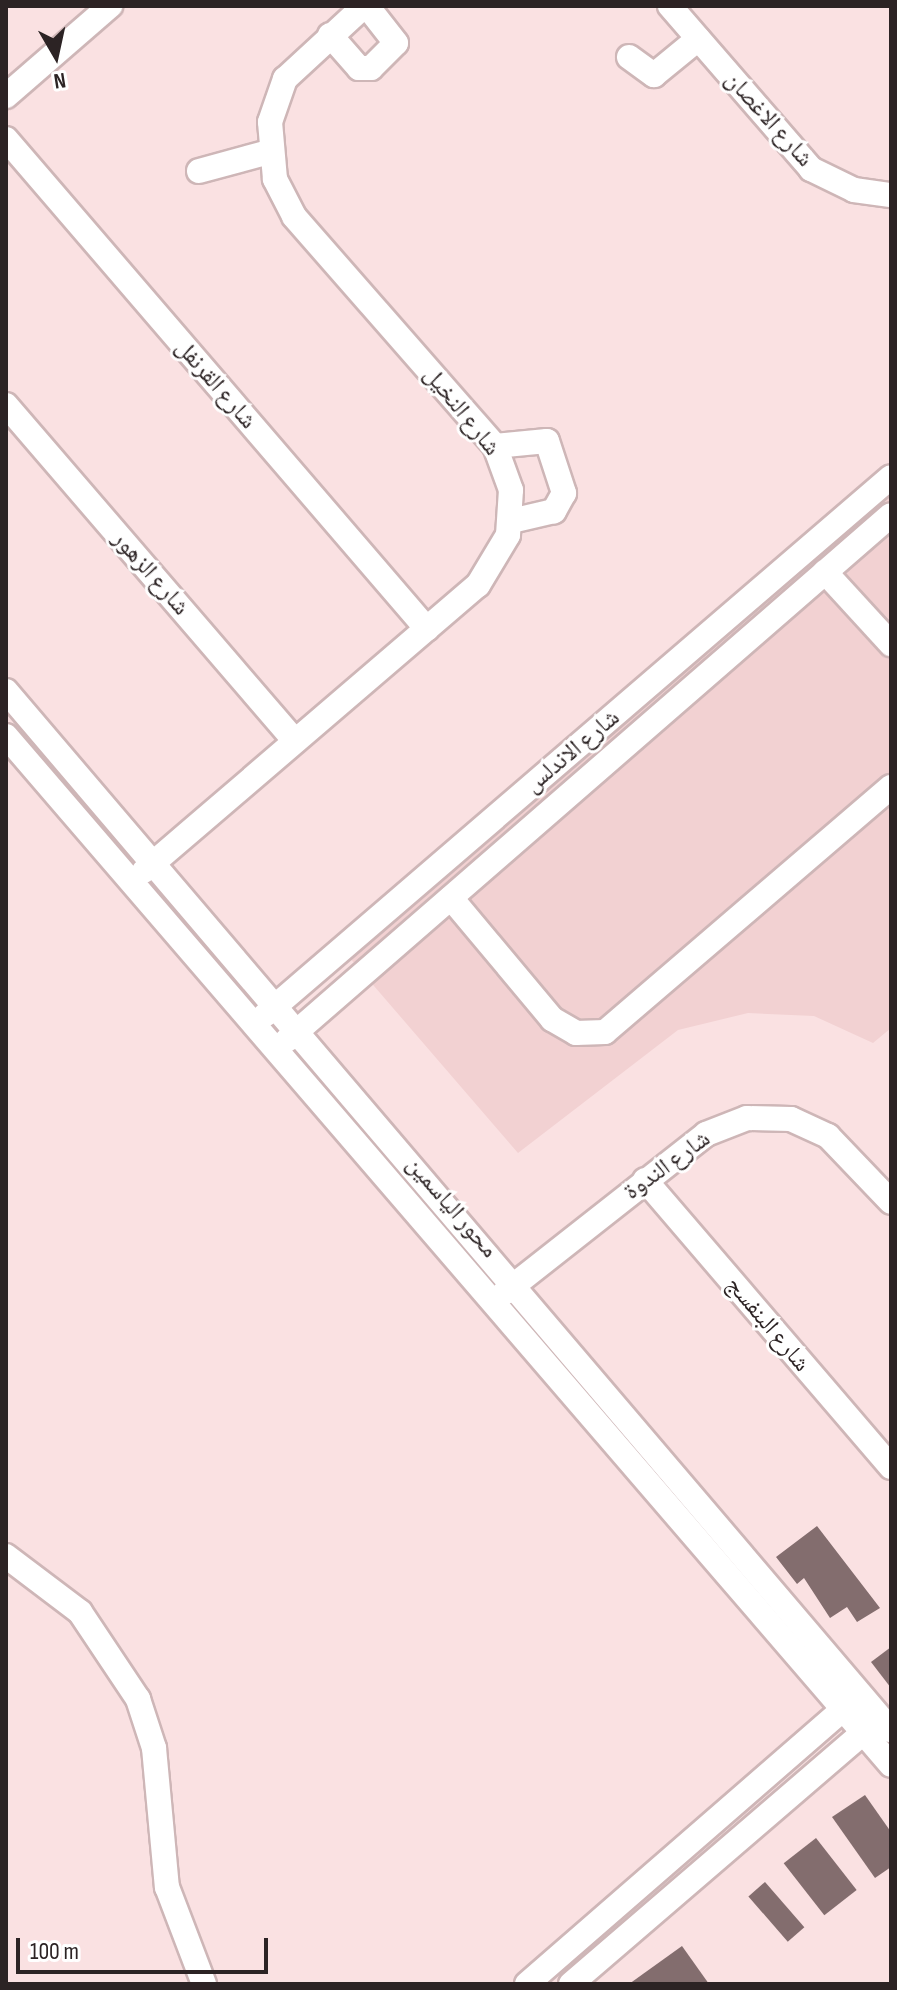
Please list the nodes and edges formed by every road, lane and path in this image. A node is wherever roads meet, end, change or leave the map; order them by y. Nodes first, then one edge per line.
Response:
1 (110, 6) edge
2 (365, 6) edge
3 (670, 6) edge
4 (330, 35) junction
5 (698, 39) junction
6 (629, 57) dead end
7 (6, 96) edge
8 (6, 139) edge
9 (269, 152) junction
10 (199, 171) dead end
11 (891, 195) edge
12 (6, 405) edge
13 (495, 446) junction
14 (891, 477) edge
15 (891, 515) edge
16 (511, 521) junction
17 (825, 572) junction
18 (427, 629) junction
19 (891, 644) edge
20 (6, 691) edge
21 (6, 736) edge
22 (295, 741) junction
23 (891, 787) edge
24 (155, 862) junction
25 (131, 882) junction
26 (451, 898) junction
27 (277, 1005) junction
28 (254, 1024) junction
29 (299, 1030) junction
30 (276, 1050) junction
31 (645, 1180) junction
32 (891, 1202) edge
33 (517, 1283) junction
34 (493, 1302) junction
35 (891, 1467) edge
36 (6, 1556) edge
37 (852, 1702) junction
38 (878, 1727) edge
39 (891, 1765) edge
40 (566, 1949) junction
41 (584, 1980) edge
42 (204, 1984) edge
43 (527, 1984) edge

1 - 7 street
2 - 4 street, شارع النخيل
2 - 4 street
3 - 5 street, شارع الاغصان
4 - 9 street, شارع النخيل
5 - 6 street
5 - 11 street, شارع الاغصان
8 - 18 street, شارع القرنفل
9 - 10 street
9 - 13 street, شارع النخيل
12 - 22 street, شارع الزهور
13 - 16 street, شارع النخيل
13 - 16 street
14 - 27 street, شارع الاندلس
15 - 17 street, شارع الاندلس
16 - 18 street, شارع النخيل
17 - 19 street
17 - 26 street, شارع الاندلس
18 - 22 street, شارع النخيل
20 - 24 street, محور الياسمين
21 - 25 street, محور الياسمين
22 - 24 street, شارع النخيل
23 - 26 street
24 - 25 street, شارع النخيل
24 - 27 street, محور الياسمين
25 - 28 street, محور الياسمين
26 - 29 street, شارع الاندلس
27 - 28 street, شارع الاندلس
27 - 29 street, محور الياسمين
28 - 30 street, محور الياسمين
29 - 30 street, شارع الاندلس
29 - 33 street, محور الياسمين
30 - 34 street, محور الياسمين
31 - 32 street, شارع الندوة
31 - 33 street, شارع الندوة
31 - 35 street, شارع البنفسج
33 - 34 street, شارع الندوة
33 - 37 street, محور الياسمين
34 - 37 street, محور الياسمين
36 - 42 street
37 - 38 street, محور الياسمين
37 - 40 street
38 - 39 street, محور الياسمين
38 - 41 street
40 - 41 street
40 - 43 street

